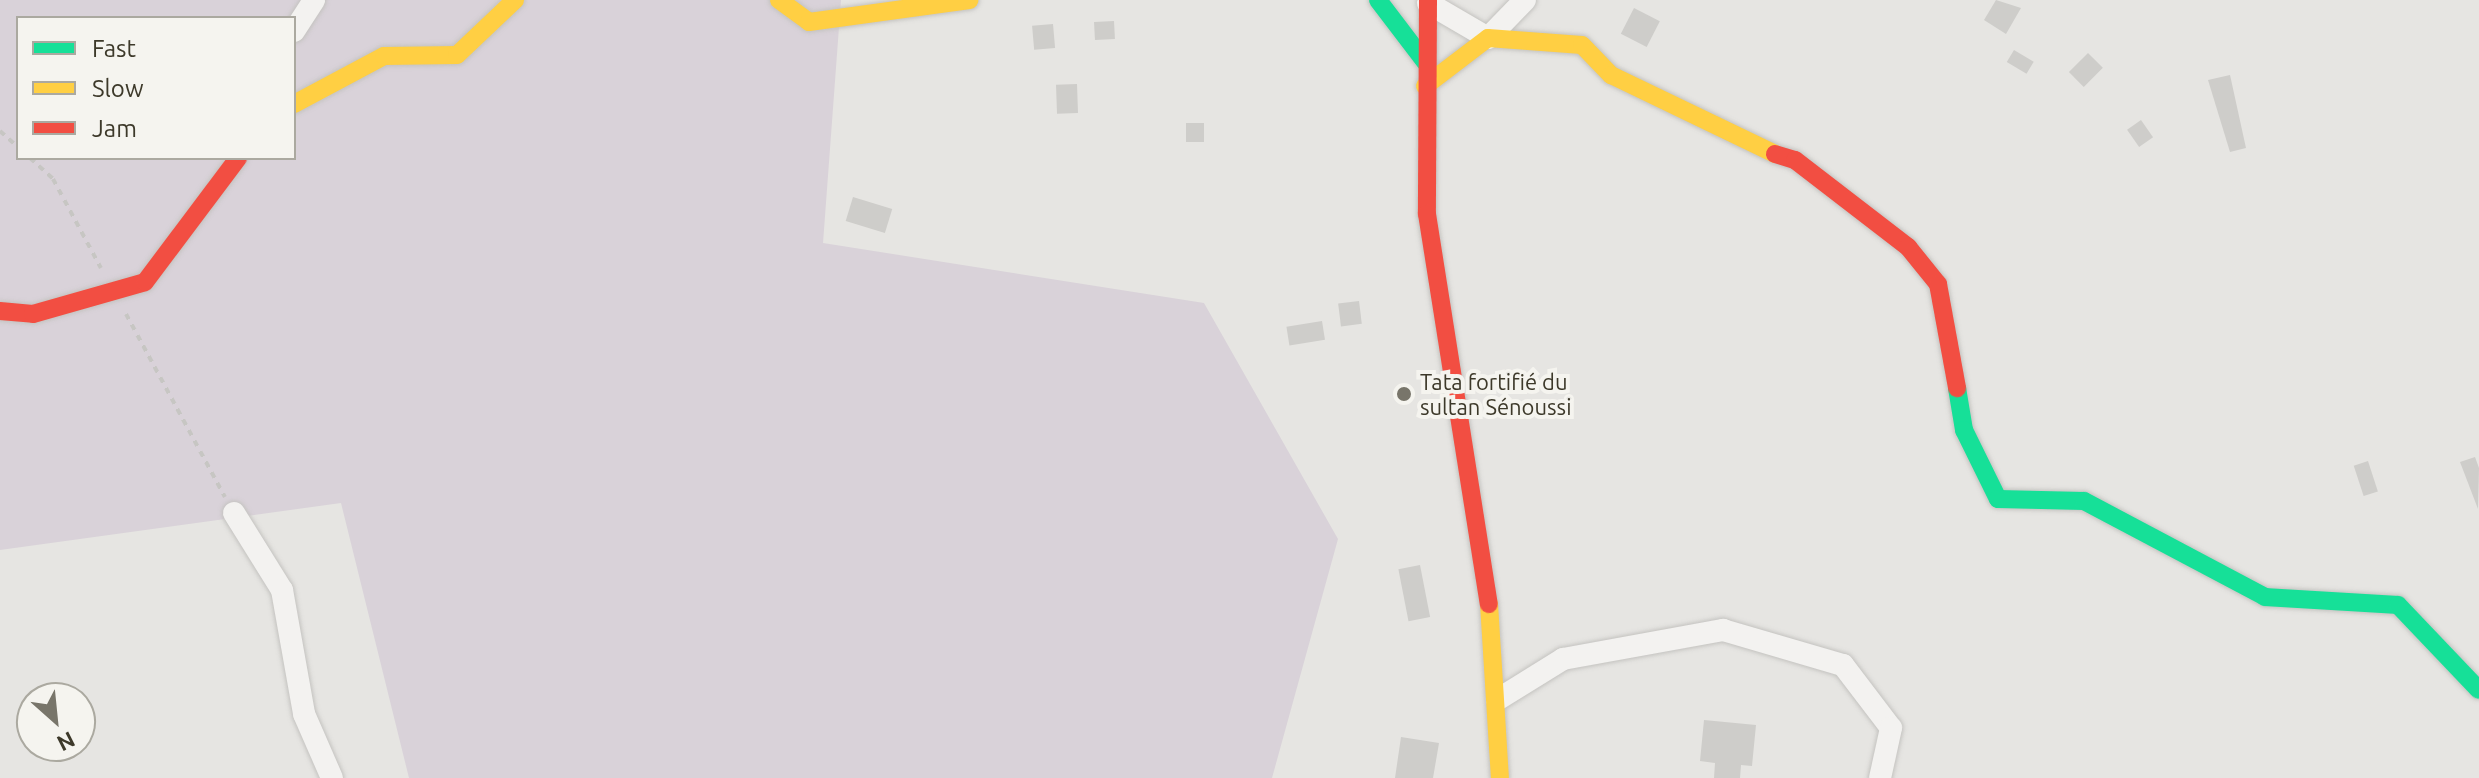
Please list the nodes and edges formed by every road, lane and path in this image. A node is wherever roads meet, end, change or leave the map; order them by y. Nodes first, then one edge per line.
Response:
1 (314, 0) edge
2 (515, 0) edge
3 (779, 0) edge
4 (969, 0) edge
5 (1378, 0) edge
6 (1525, 0) edge
7 (1428, 2) edge
8 (296, 28) edge
9 (1488, 38) junction
10 (1426, 63) junction
11 (1425, 86) junction
12 (296, 103) edge
13 (0, 131) edge
14 (16, 145) edge
15 (32, 160) edge
16 (236, 160) edge
17 (115, 294) junction
18 (0, 311) edge
19 (234, 513) joint
20 (2479, 690) edge
21 (1497, 700) junction
22 (332, 778) edge
23 (1500, 778) edge
24 (1880, 778) edge

1 - 8 street
2 - 12 street
3 - 4 street
5 - 10 street
6 - 9 street
7 - 9 street
7 - 10 street
9 - 11 street
9 - 20 street
10 - 11 street
11 - 21 street
13 - 14 path
15 - 17 path
16 - 17 street
17 - 18 street
17 - 19 path
19 - 22 street
21 - 23 street
21 - 24 street

